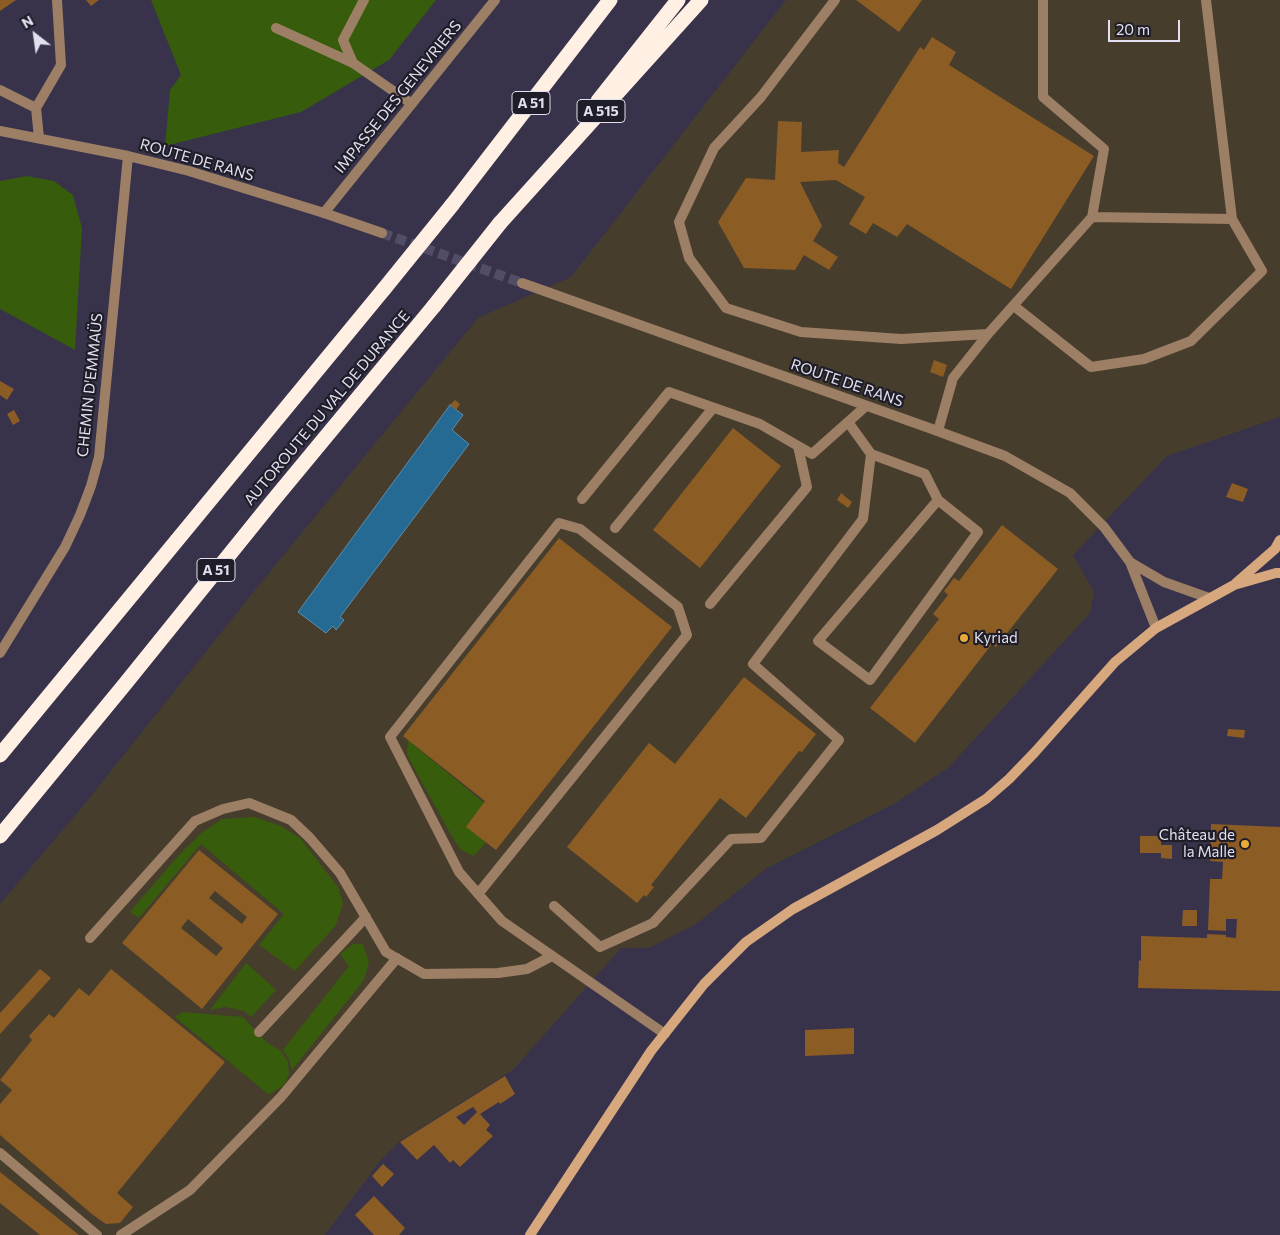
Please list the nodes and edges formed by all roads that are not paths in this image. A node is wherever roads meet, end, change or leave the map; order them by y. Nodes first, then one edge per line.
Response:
1 (57, 0) edge
2 (364, 0) edge
3 (495, 0) edge
4 (610, 0) edge
5 (678, 0) edge
6 (701, 0) edge
7 (835, 0) edge
8 (1043, 0) edge
9 (1206, 0) edge
10 (276, 28) dead end
11 (354, 63) junction
12 (0, 90) edge
13 (412, 104) junction
14 (36, 108) junction
15 (0, 130) edge
16 (39, 138) junction
17 (128, 156) junction
18 (324, 213) junction
19 (1092, 217) junction
20 (1232, 219) junction
21 (500, 223) junction
22 (382, 233) tunnel mouth
23 (522, 284) tunnel mouth
24 (1014, 306) junction
25 (988, 334) junction
26 (866, 406) junction
27 (713, 408) junction
28 (848, 422) junction
29 (938, 431) junction
30 (798, 446) junction
31 (871, 454) junction
32 (582, 499) dead end
33 (938, 500) junction
34 (615, 528) dead end
35 (1280, 540) edge
36 (1130, 562) junction
37 (1280, 573) edge
38 (1234, 585) junction
39 (1208, 598) junction
40 (710, 604) dead end
41 (1156, 628) junction
42 (0, 653) edge
43 (0, 755) edge
44 (0, 836) edge
45 (478, 894) junction
46 (554, 906) dead end
47 (366, 917) junction
48 (90, 938) dead end
49 (552, 956) junction
50 (397, 958) junction
51 (259, 1032) dead end
52 (664, 1034) junction
53 (0, 1154) edge
54 (97, 1235) edge
55 (121, 1235) edge
56 (530, 1235) edge

1 - 14 street
2 - 11 street
3 - 13 street, IMPASSE DES GENEVRIERS
4 - 43 highway, AUTOROUTE DU VAL DE DURANCE / A 51, bridge
5 - 21 highway, AUTOROUTE DU VAL DE DURANCE / A 51
6 - 21 highway, A 515
7 - 25 street
8 - 19 street
9 - 20 street
10 - 11 street
11 - 13 street
12 - 14 street
13 - 18 street, IMPASSE DES GENEVRIERS
14 - 16 street
15 - 16 street, ROUTE DE RANS
16 - 17 street, ROUTE DE RANS
17 - 18 street, ROUTE DE RANS
17 - 42 street, CHEMIN D'EMMAÜS
18 - 22 street, ROUTE DE RANS
19 - 20 street
19 - 24 street
20 - 24 street
21 - 44 highway, AUTOROUTE DU VAL DE DURANCE / A 51, bridge
23 - 26 street, ROUTE DE RANS
24 - 25 street
25 - 29 street
26 - 28 street
26 - 29 street, ROUTE DE RANS
27 - 30 street
27 - 32 street
27 - 34 street
28 - 30 street
28 - 31 street
29 - 36 street, ROUTE DE RANS
30 - 40 street
31 - 33 street
31 - 46 street
33 - 33 street
35 - 38 main road
36 - 39 street, ROUTE DE RANS
36 - 41 street, ROUTE DE RANS
37 - 38 main road
38 - 39 main road
39 - 41 main road
41 - 52 main road
45 - 45 street
45 - 49 street
47 - 48 street
47 - 50 street
47 - 51 street
49 - 50 street
49 - 52 street
50 - 55 street
52 - 56 main road
53 - 54 street

